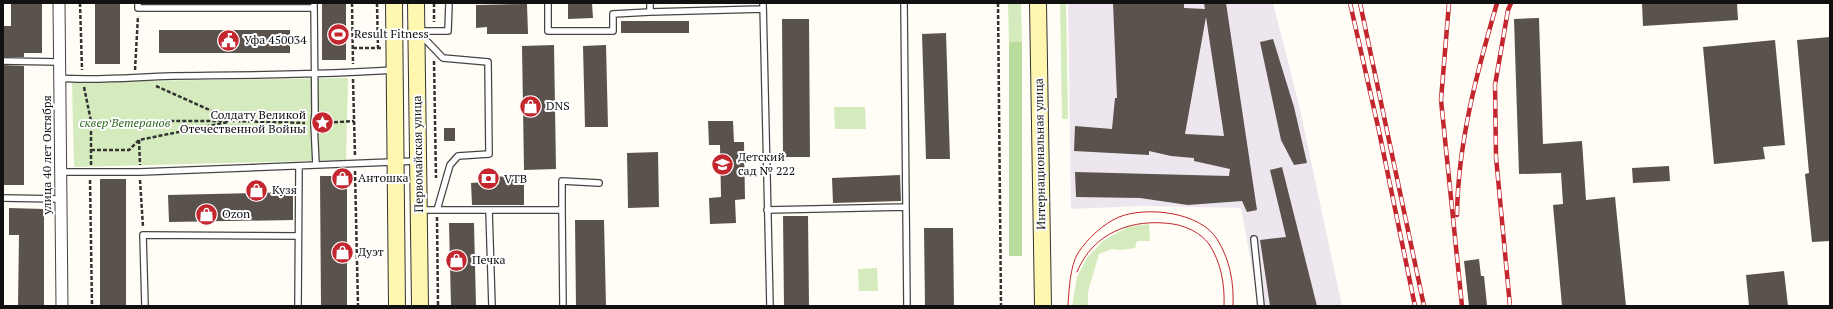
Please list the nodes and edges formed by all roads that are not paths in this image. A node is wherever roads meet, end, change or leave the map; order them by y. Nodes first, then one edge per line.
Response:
1 (59, 3) edge
2 (394, 3) edge
3 (416, 3) edge
4 (450, 3) edge
5 (548, 3) edge
6 (650, 3) edge
7 (904, 3) edge
8 (1038, 3) edge
9 (138, 6) edge
10 (314, 6) edge
11 (763, 6) edge
12 (650, 12) junction
13 (417, 31) junction
14 (3, 61) edge
15 (59, 62) junction
16 (394, 70) junction
17 (314, 74) junction
18 (59, 78) junction
19 (418, 161) junction
20 (395, 162) junction
21 (299, 166) junction
22 (316, 166) junction
23 (60, 172) junction
24 (599, 182) dead end
25 (3, 198) edge
26 (60, 199) junction
27 (906, 207) junction
28 (419, 210) junction
29 (437, 210) junction
30 (489, 210) junction
31 (562, 210) junction
32 (767, 210) junction
33 (298, 236) junction
34 (1254, 239) dead end
35 (62, 306) edge
36 (145, 306) edge
37 (298, 306) edge
38 (397, 306) edge
39 (420, 306) edge
40 (492, 306) edge
41 (563, 306) edge
42 (770, 306) edge
43 (907, 306) edge
44 (1043, 306) edge
45 (1260, 306) edge

1 - 15 street, улица 40 лет Октября
2 - 16 main road, Первомайская улица
3 - 13 main road, Первомайская улица
4 - 13 lane
5 - 12 lane
6 - 12 lane
7 - 27 lane
8 - 44 main road, Интернациональная улица
9 - 10 lane
10 - 17 lane
11 - 12 lane
11 - 32 lane
13 - 19 main road, Первомайская улица
13 - 29 lane
14 - 15 lane
15 - 18 street, улица 40 лет Октября
16 - 17 lane
16 - 20 main road, Первомайская улица
17 - 18 lane
17 - 22 lane
18 - 23 street, улица 40 лет Октября
19 - 20 lane
19 - 28 main road, Первомайская улица
20 - 22 lane
20 - 38 main road, Первомайская улица
21 - 22 lane
21 - 23 lane
21 - 33 lane
23 - 26 street, улица 40 лет Октября
24 - 31 lane
25 - 26 lane
26 - 35 street, улица 40 лет Октября
27 - 32 lane
27 - 43 lane
28 - 29 lane
28 - 39 main road, Первомайская улица
29 - 30 lane
30 - 31 lane
30 - 40 lane
31 - 41 lane
32 - 42 lane
33 - 36 lane
33 - 37 lane
34 - 45 lane

